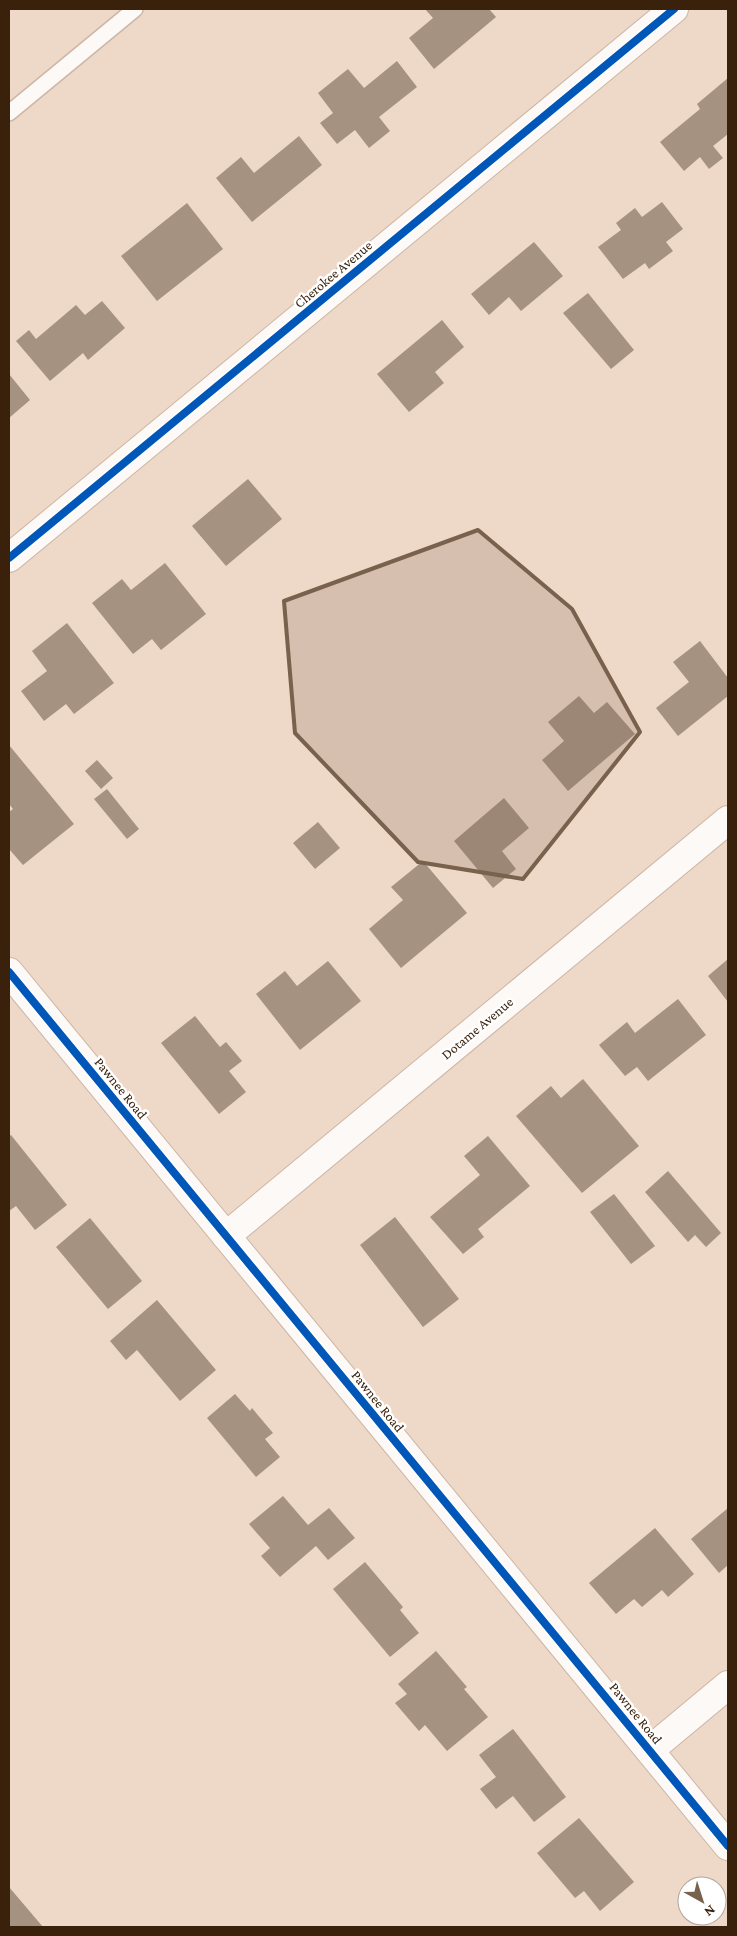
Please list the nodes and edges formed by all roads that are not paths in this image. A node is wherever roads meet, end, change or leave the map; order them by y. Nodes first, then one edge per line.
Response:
1 (135, 9) edge
2 (674, 9) edge
3 (9, 113) edge
4 (9, 558) edge
5 (728, 820) edge
6 (9, 972) edge
7 (226, 1236) junction
8 (728, 1686) edge
9 (650, 1750) junction
10 (728, 1846) edge

1 - 3 lane
2 - 4 street, Cherokee Avenue
5 - 7 street, Dotame Avenue
6 - 7 street, Pawnee Road
7 - 9 street, Pawnee Road
8 - 9 street
9 - 10 street, Pawnee Road

